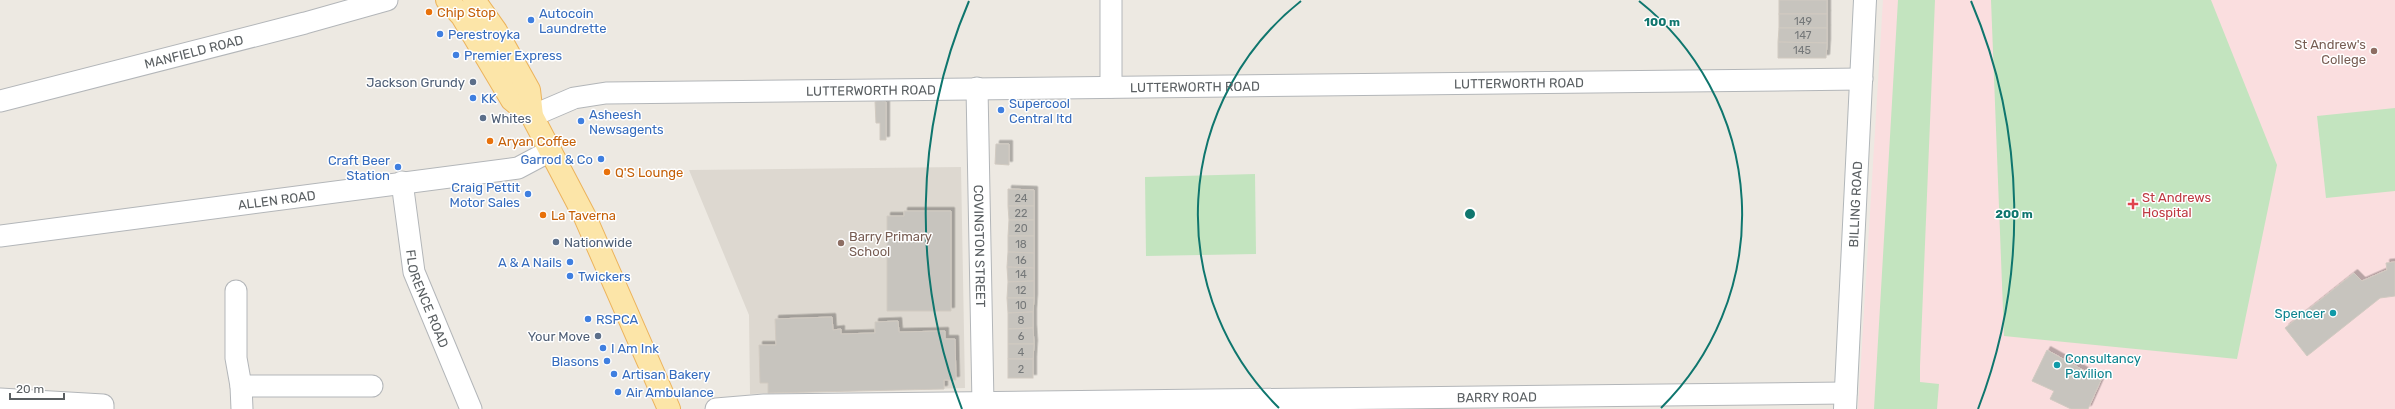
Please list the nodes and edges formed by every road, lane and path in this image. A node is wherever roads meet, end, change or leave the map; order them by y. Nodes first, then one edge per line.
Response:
1 (387, 0) edge
2 (447, 0) edge
3 (1111, 0) edge
4 (1865, 0) edge
5 (465, 5) edge
6 (1862, 79) junction
7 (1112, 87) junction
8 (978, 88) junction
9 (0, 101) edge
10 (532, 116) junction
11 (550, 151) junction
12 (402, 182) junction
13 (0, 236) edge
14 (236, 291) dead end
15 (242, 386) junction
16 (372, 386) dead end
17 (0, 400) edge
18 (1846, 401) edge
19 (983, 404) junction
20 (103, 407) edge
21 (242, 409) edge
22 (471, 409) edge
23 (669, 409) edge
24 (716, 409) edge

1 - 9 street, MANFIELD ROAD
2 - 5 main road
3 - 7 street
4 - 6 street, BILLING ROAD
5 - 10 main road
6 - 7 street, LUTTERWORTH ROAD
6 - 18 street, BILLING ROAD
7 - 8 street, LUTTERWORTH ROAD
8 - 10 street, LUTTERWORTH ROAD
8 - 19 street, COVINGTON STREET
10 - 11 main road
11 - 12 street, ALLEN ROAD
11 - 23 main road
12 - 13 street, ALLEN ROAD
12 - 22 street, FLORENCE ROAD
14 - 15 street
15 - 16 street
15 - 21 street
17 - 20 street
18 - 19 street, BARRY ROAD
19 - 24 street, BARRY ROAD

